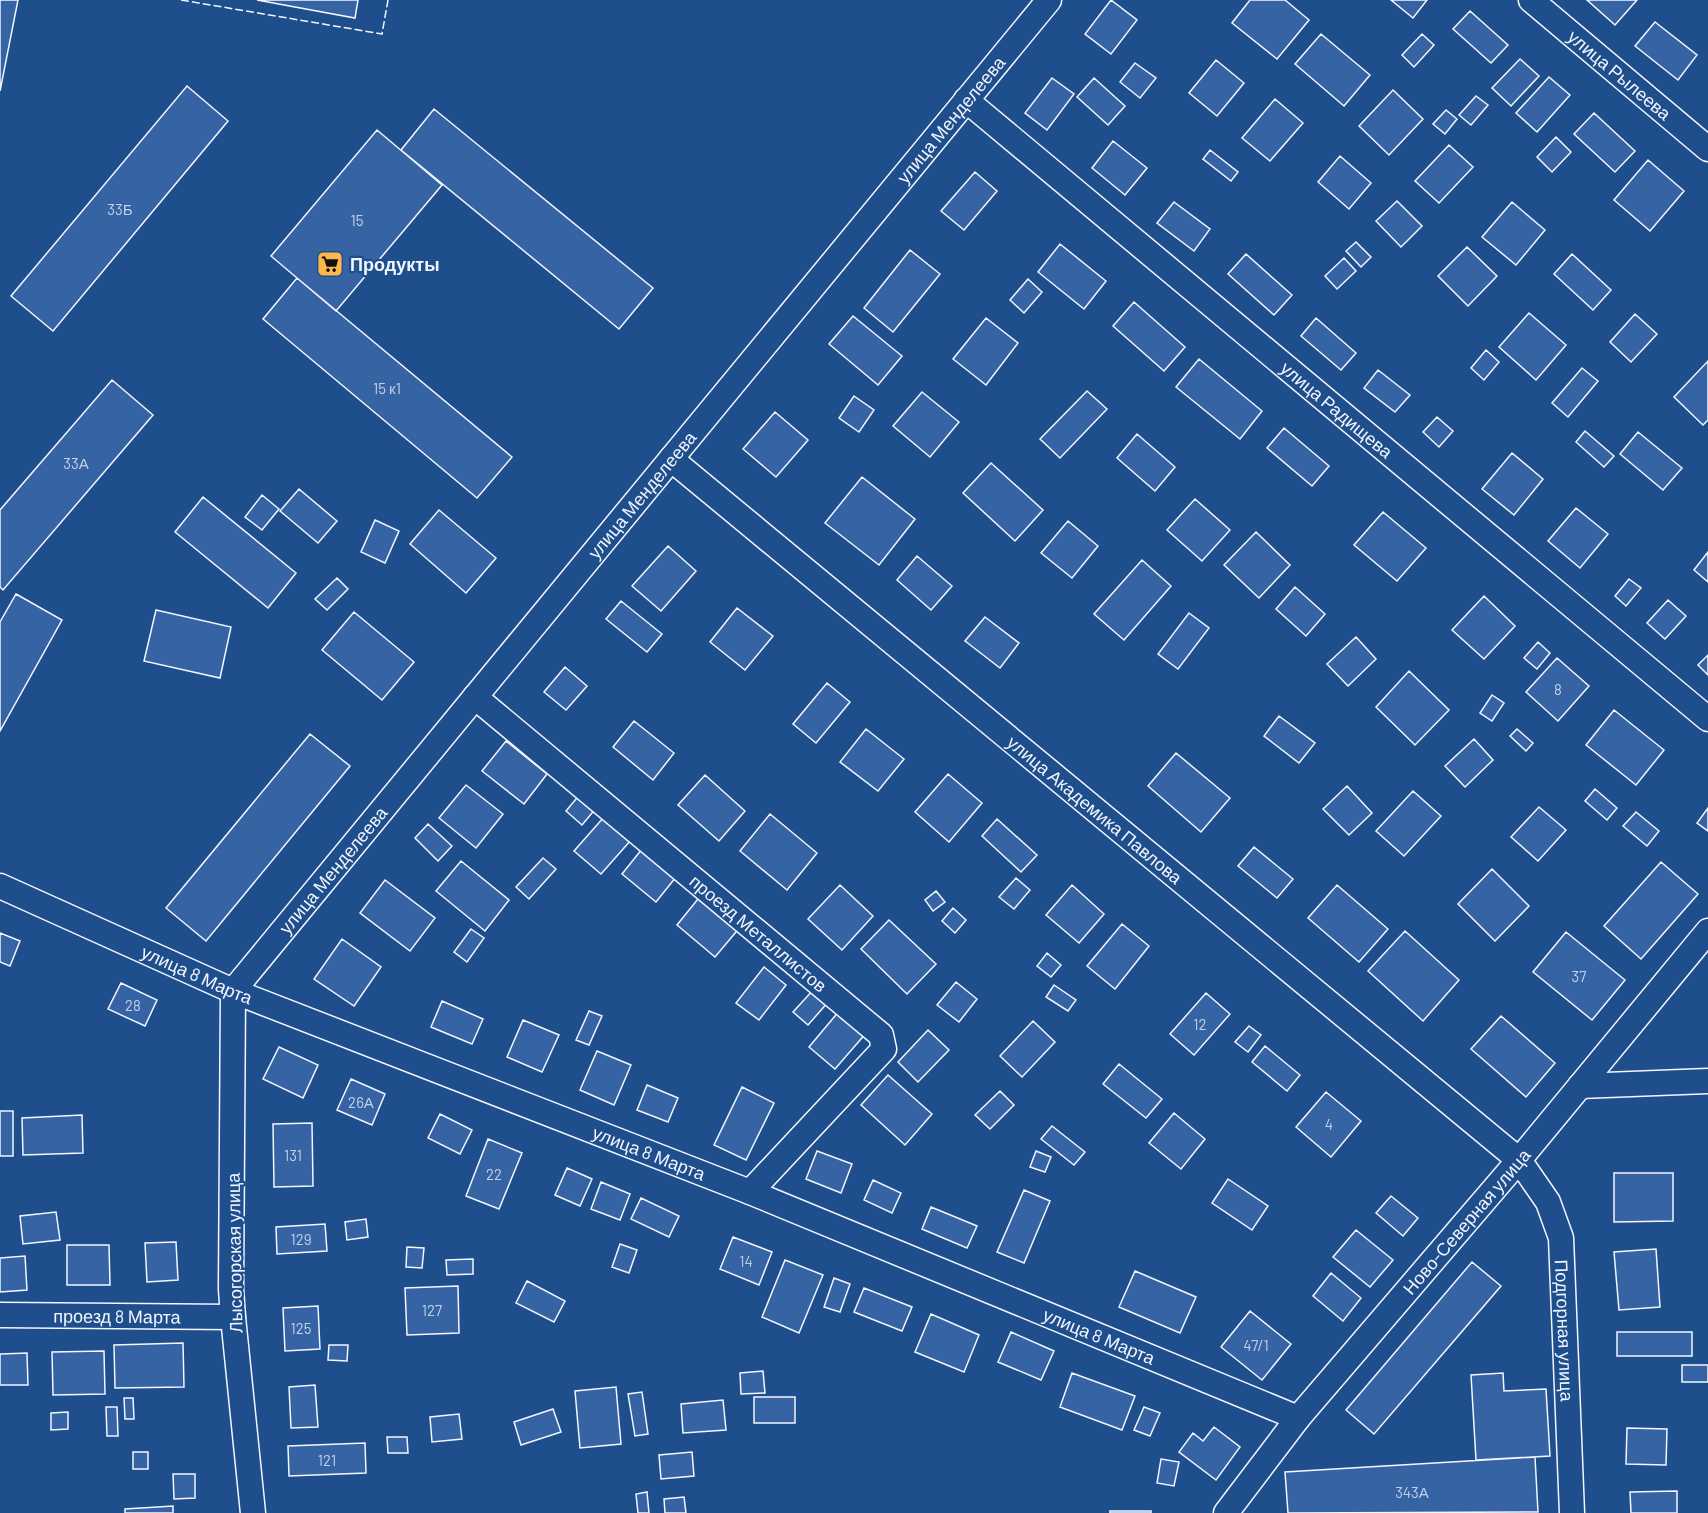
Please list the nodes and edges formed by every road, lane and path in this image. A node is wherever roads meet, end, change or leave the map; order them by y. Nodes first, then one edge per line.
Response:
1 (1049, 0) edge
2 (1531, 0) edge
3 (966, 100) junction
4 (1708, 149) edge
5 (672, 459) junction
6 (475, 697) junction
7 (1708, 718) edge
8 (0, 886) edge
9 (1708, 931) edge
10 (233, 991) junction
11 (1708, 1081) edge
12 (1580, 1086) junction
13 (1519, 1160) junction
14 (750, 1192) junction
15 (0, 1315) edge
16 (233, 1317) junction
17 (1298, 1418) junction
18 (253, 1513) edge
19 (1226, 1513) edge
20 (1572, 1513) edge

1 - 3 street, улица Менделеева
2 - 4 street, улица Рылеева
3 - 5 street, улица Менделеева
3 - 7 street, улица Радищева
5 - 6 street, улица Менделеева
5 - 13 street, улица Академика Павлова
6 - 10 street, улица Менделеева
6 - 14 street, проезд Металлистов
8 - 10 street, улица 8 Марта
9 - 12 street, Ново-Северная улица
10 - 14 street, улица 8 Марта
10 - 16 street, Лысогорская улица
11 - 12 street
12 - 13 street, Ново-Северная улица
13 - 17 street, Ново-Северная улица
13 - 20 street, Подгорная улица
14 - 17 street, улица 8 Марта
15 - 16 street, проезд 8 Марта
16 - 18 street, Лысогорская улица
17 - 19 street, Ново-Северная улица

